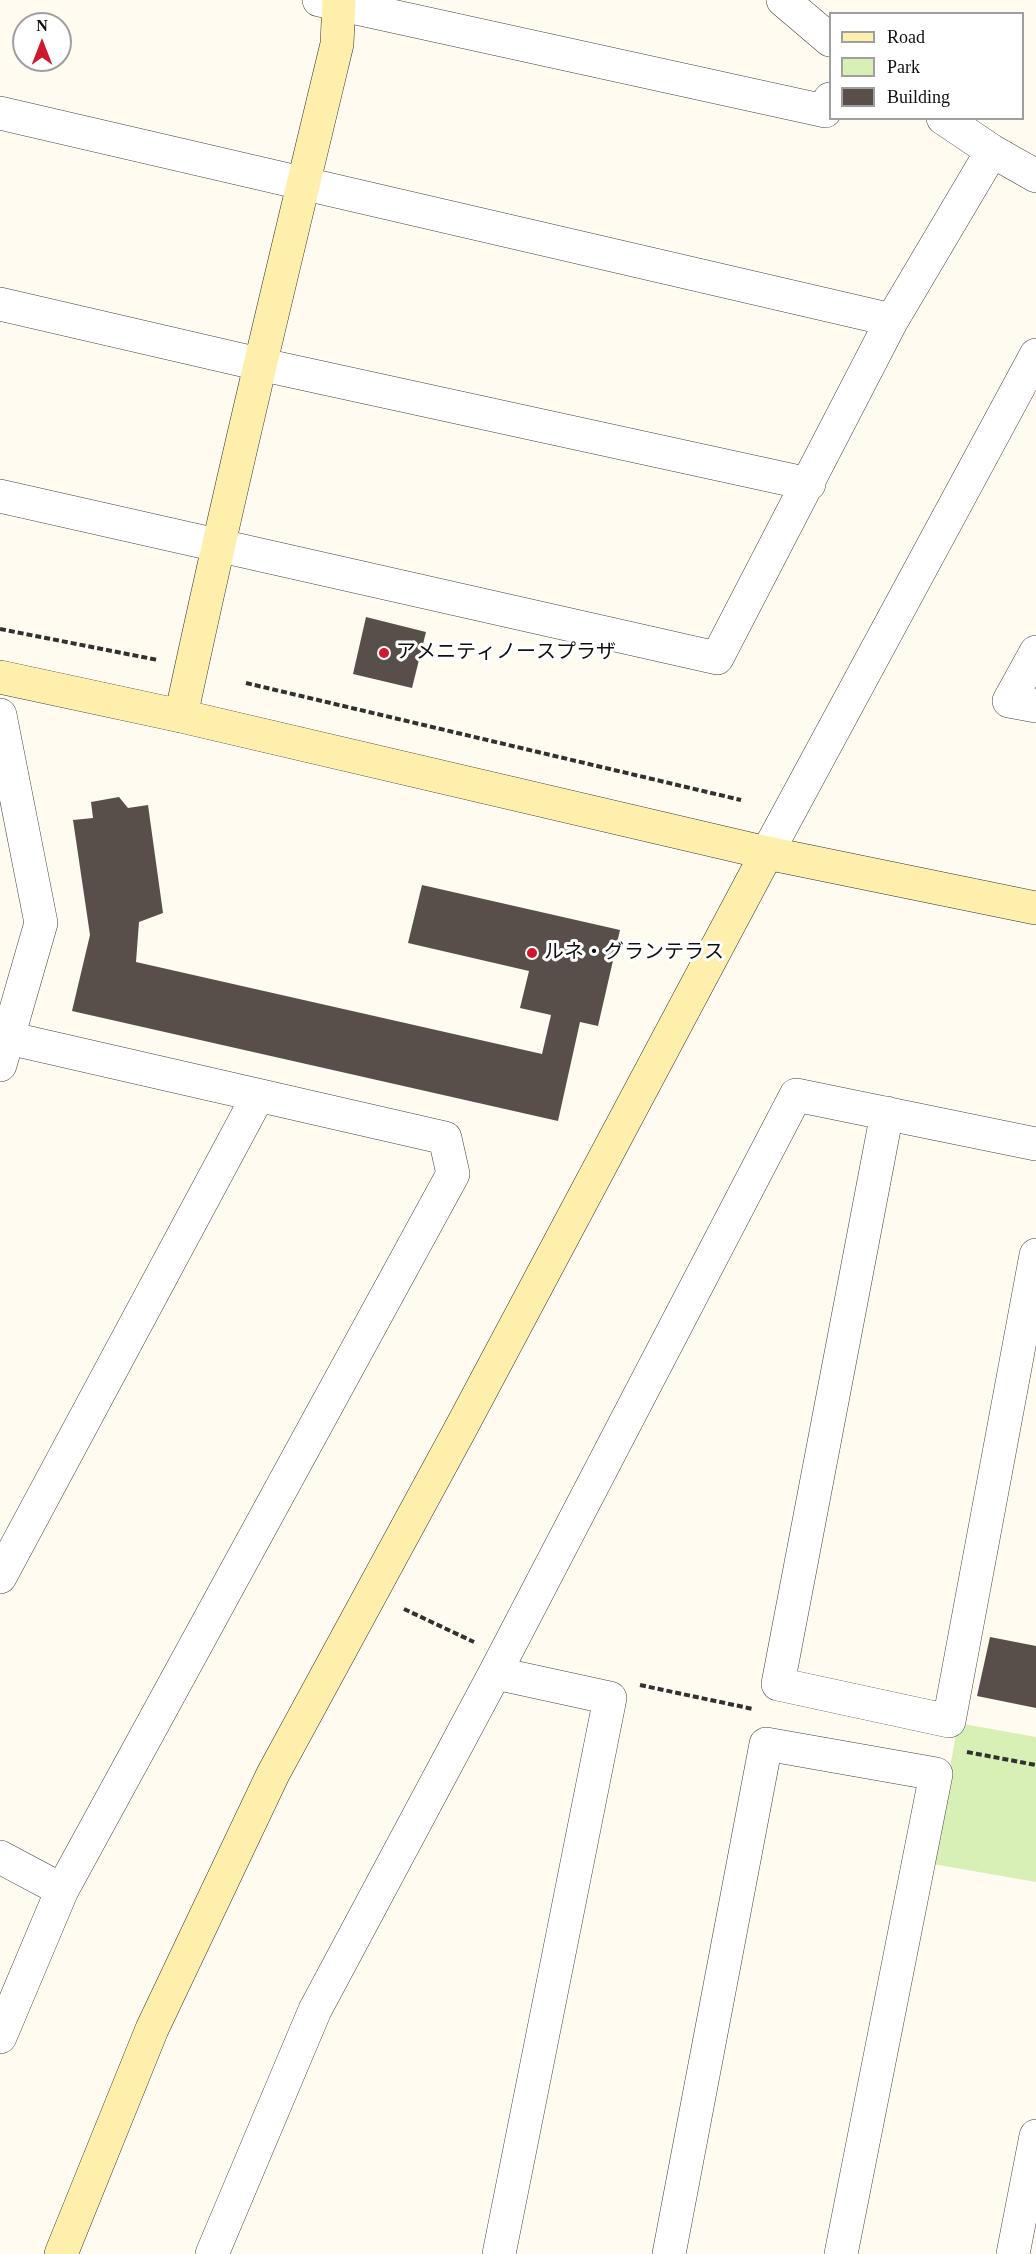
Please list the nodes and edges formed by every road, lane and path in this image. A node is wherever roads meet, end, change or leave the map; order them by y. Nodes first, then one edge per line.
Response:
1 (783, 0) edge
2 (332, 2) edge
3 (829, 38) edge
4 (829, 103) edge
5 (0, 113) edge
6 (946, 120) edge
7 (992, 151) junction
8 (1036, 176) edge
9 (303, 184) junction
10 (0, 304) edge
11 (892, 320) junction
12 (1036, 355) edge
13 (259, 364) junction
14 (808, 484) junction
15 (0, 496) edge
16 (217, 545) junction
17 (0, 629) edge
18 (1036, 652) edge
19 (159, 660) dead end
20 (0, 677) edge
21 (246, 683) dead end
22 (1036, 706) edge
23 (0, 715) edge
24 (181, 716) junction
25 (741, 800) dead end
26 (767, 853) junction
27 (1036, 908) edge
28 (3, 1047) edge
29 (258, 1096) junction
30 (887, 1113) junction
31 (1036, 1144) edge
32 (1036, 1255) edge
33 (0, 1576) edge
34 (404, 1609) dead end
35 (500, 1665) junction
36 (633, 1683) dead end
37 (761, 1710) dead end
38 (956, 1750) dead end
39 (1036, 1766) edge
40 (0, 1857) edge
41 (62, 1890) junction
42 (0, 2037) edge
43 (1036, 2136) edge
44 (61, 2254) edge
45 (212, 2254) edge
46 (499, 2254) edge
47 (669, 2254) edge
48 (841, 2254) edge
49 (1013, 2254) edge

1 - 3 street
2 - 4 street
2 - 9 street
5 - 9 street
6 - 7 street
7 - 8 street
7 - 11 street
9 - 11 street
9 - 13 street
10 - 13 street
11 - 14 street
12 - 26 street
13 - 14 street
13 - 16 street
14 - 16 street
15 - 16 street
16 - 24 street
17 - 19 path
18 - 22 street
20 - 24 street
21 - 25 path
23 - 28 street
24 - 26 street
26 - 27 street
26 - 44 street
28 - 29 street
29 - 33 street
29 - 41 street
30 - 31 street
30 - 32 street
30 - 35 street
34 - 35 path
35 - 45 street
35 - 46 street
36 - 37 path
38 - 39 path
40 - 41 street
41 - 42 street
43 - 49 street
47 - 48 street

